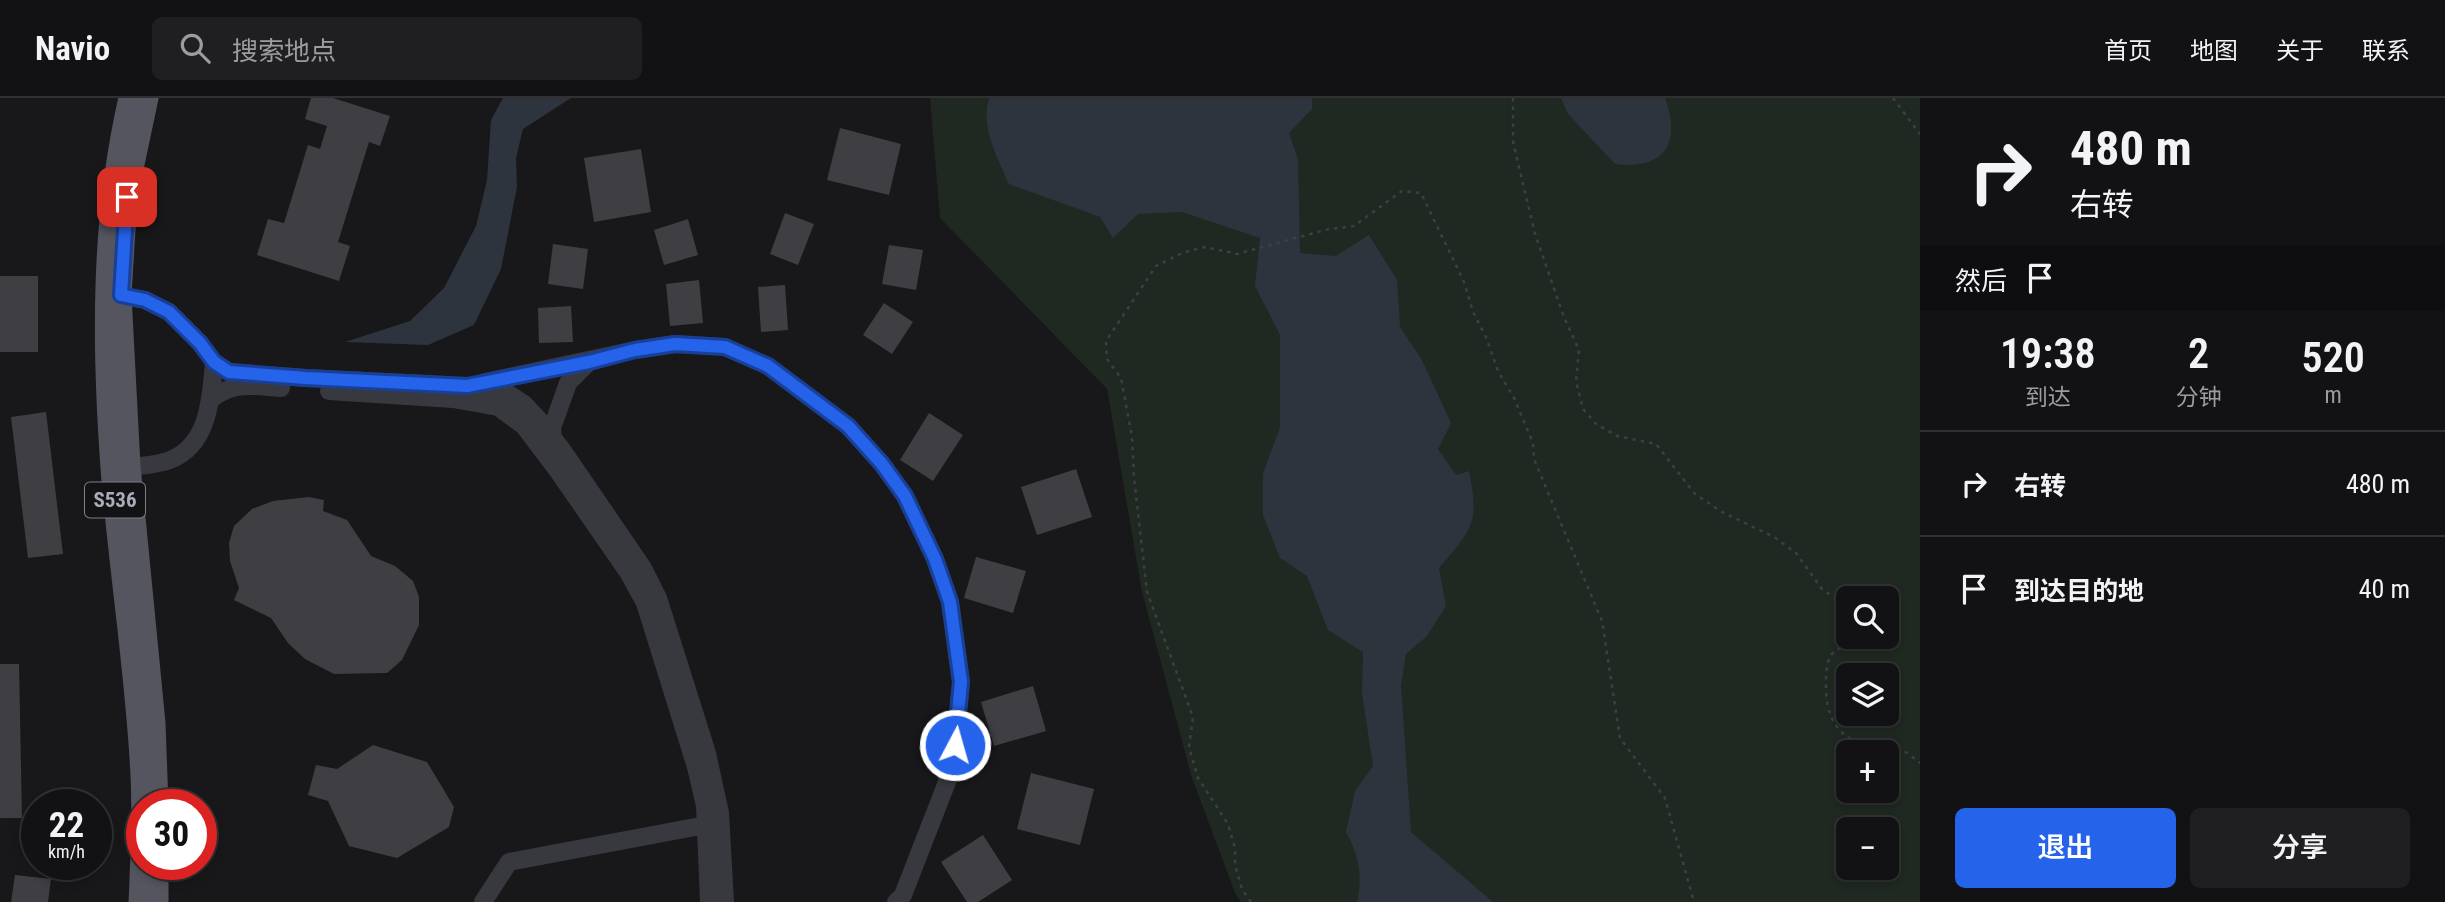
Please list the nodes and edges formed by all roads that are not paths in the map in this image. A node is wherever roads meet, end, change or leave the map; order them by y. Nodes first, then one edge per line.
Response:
1 (129, 98) edge
2 (148, 98) edge
3 (113, 294) junction
4 (214, 362) junction
5 (589, 362) junction
6 (467, 386) junction
7 (211, 399) junction
8 (553, 438) junction
9 (120, 467) junction
10 (157, 789) edge
11 (706, 825) junction
12 (158, 880) edge
13 (139, 902) edge
14 (158, 902) edge
15 (483, 902) edge
16 (709, 902) edge
17 (726, 902) edge
18 (896, 902) edge

1 - 3 main road, S536
2 - 3 main road, S536
3 - 4 street
3 - 9 main road, S536
4 - 6 street
4 - 7 street
5 - 6 street
5 - 8 street
5 - 18 street
6 - 8 street
7 - 9 street
7 - 11 street
8 - 17 street
9 - 10 main road, S536
9 - 13 main road, S536
11 - 15 street
11 - 16 street
12 - 14 main road

